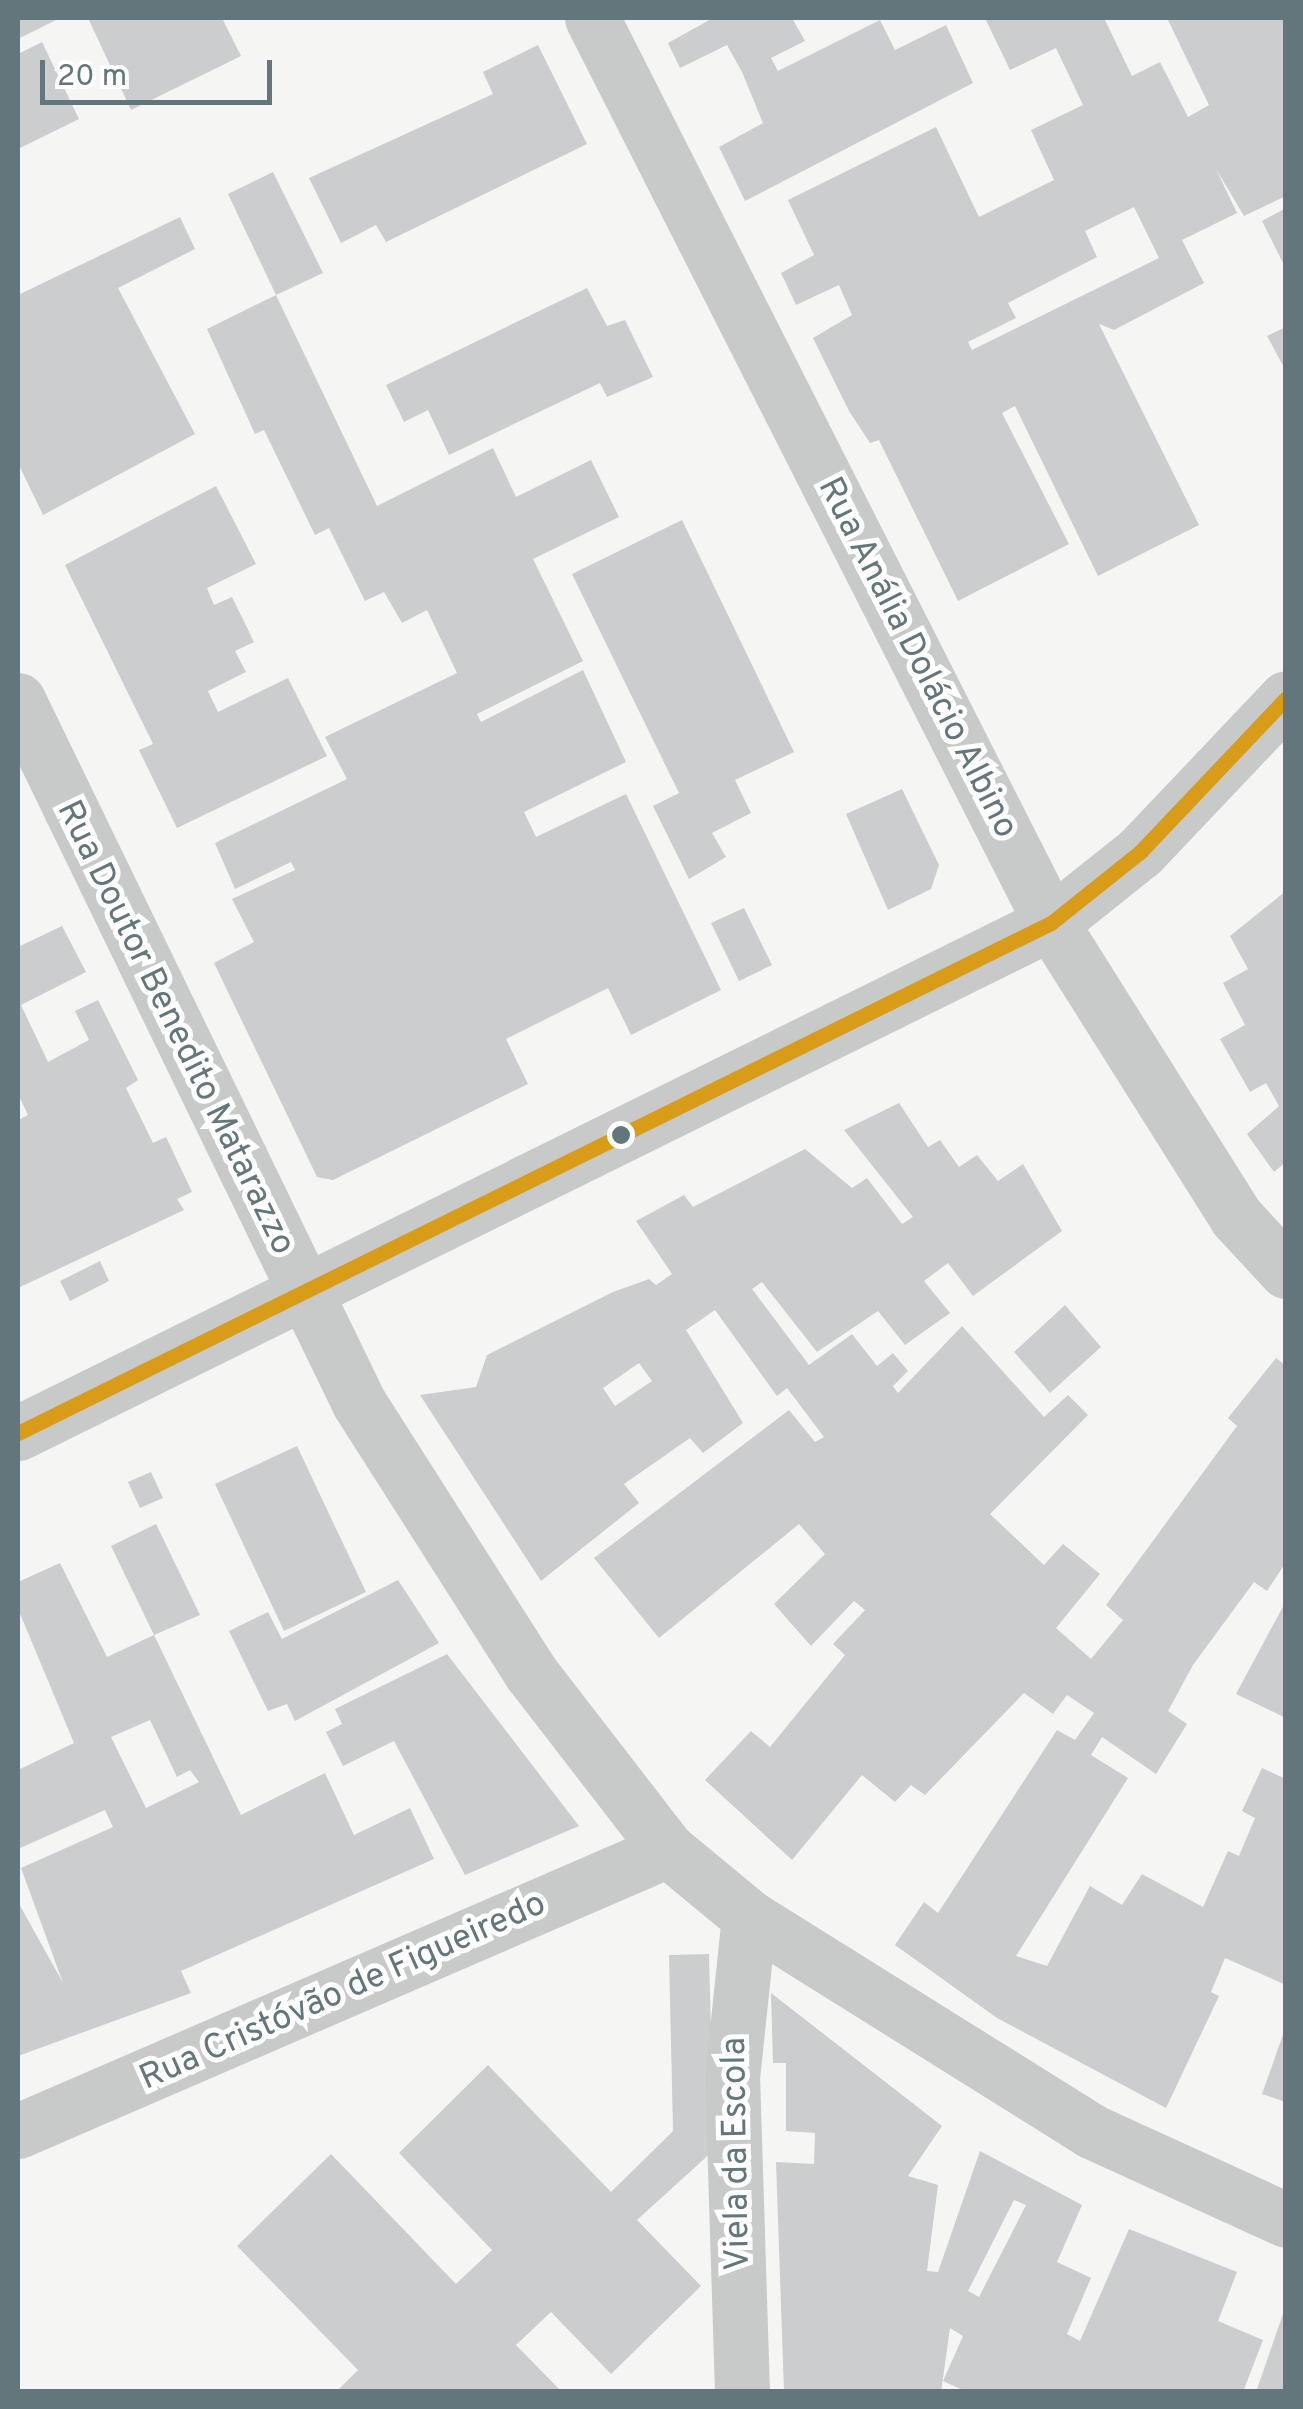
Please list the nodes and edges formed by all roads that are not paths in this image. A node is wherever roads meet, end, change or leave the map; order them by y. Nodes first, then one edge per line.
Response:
1 (592, 18) edge
2 (1286, 698) edge
3 (18, 700) edge
4 (1052, 923) junction
5 (1286, 1272) edge
6 (306, 1298) junction
7 (18, 1433) edge
8 (668, 1850) junction
9 (749, 1917) junction
10 (18, 2131) edge
11 (1286, 2220) edge
12 (742, 2392) edge

1 - 4 street, Rua Anália Dolácio Albino
2 - 4 street
3 - 6 street, Rua Doutor Benedito Matarazzo
4 - 5 street, Rua Anália Dolácio Albino
4 - 6 street
6 - 7 street
6 - 8 street, Rua Doutor Benedito Matarazzo
8 - 9 street, Rua Doutor Benedito Matarazzo
8 - 10 street, Rua Cristóvão de Figueiredo
9 - 11 street, Rua Doutor Benedito Matarazzo
9 - 12 street, Viela da Escola

